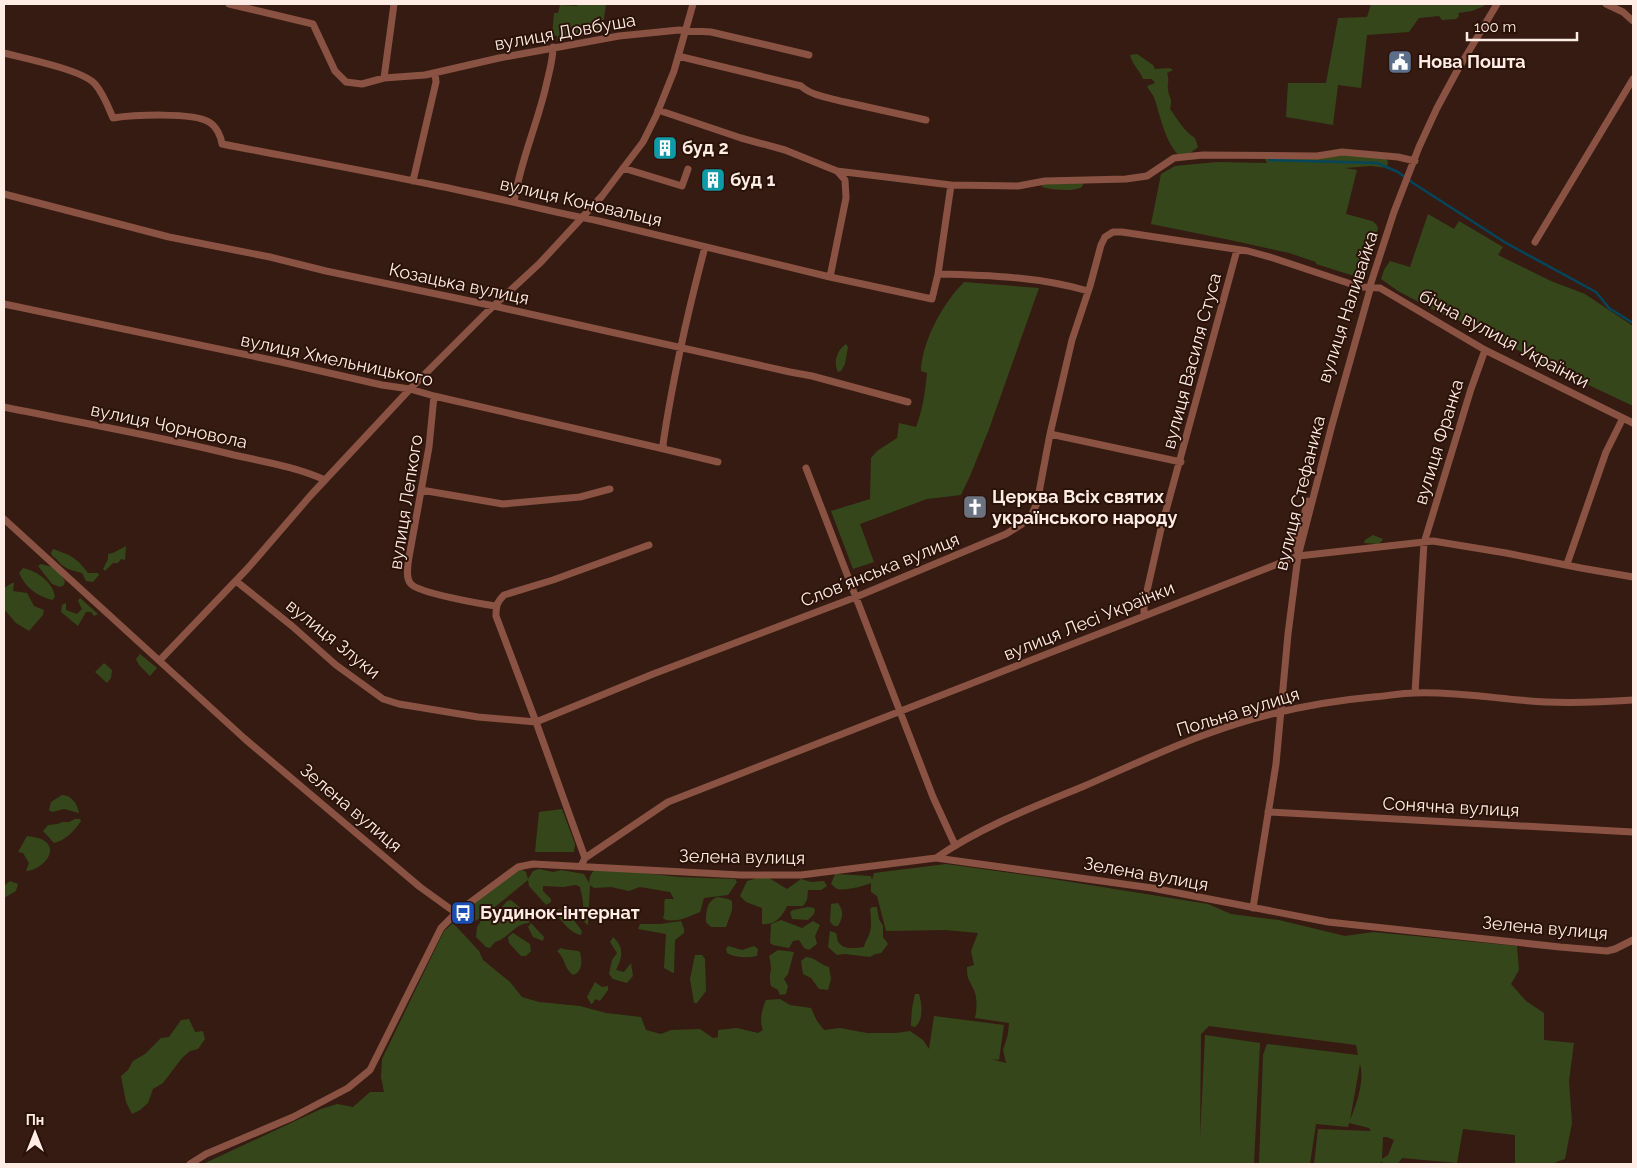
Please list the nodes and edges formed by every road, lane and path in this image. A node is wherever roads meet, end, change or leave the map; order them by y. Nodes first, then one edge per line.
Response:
1 (229, 4) edge
2 (394, 4) edge
3 (693, 4) edge
4 (1497, 4) edge
5 (1606, 4) edge
6 (1633, 21) edge
7 (685, 31) junction
8 (552, 47) junction
9 (4, 53) edge
10 (809, 55) dead end
11 (678, 56) junction
12 (435, 73) junction
13 (384, 78) junction
14 (1633, 79) edge
15 (658, 110) junction
16 (926, 120) dead end
17 (1415, 161) junction
18 (623, 168) junction
19 (688, 169) dead end
20 (837, 171) junction
21 (413, 180) junction
22 (951, 185) junction
23 (4, 194) edge
24 (514, 202) junction
25 (582, 218) junction
26 (1535, 242) dead end
27 (705, 246) junction
28 (1237, 250) junction
29 (938, 274) junction
30 (830, 277) junction
31 (1370, 286) junction
32 (1088, 290) junction
33 (4, 304) edge
34 (494, 306) junction
35 (681, 348) junction
36 (1485, 350) junction
37 (410, 389) junction
38 (434, 396) junction
39 (908, 402) dead end
40 (4, 407) edge
41 (1623, 418) junction
42 (1633, 423) edge
43 (1050, 434) junction
44 (664, 448) junction
45 (718, 462) dead end
46 (1181, 462) junction
47 (806, 468) dead end
48 (325, 480) junction
49 (610, 489) dead end
50 (421, 490) junction
51 (4, 519) edge
52 (1424, 543) junction
53 (649, 545) dead end
54 (1298, 556) junction
55 (1567, 564) junction
56 (1633, 576) edge
57 (236, 581) junction
58 (856, 597) junction
59 (496, 606) junction
60 (1144, 615) junction
61 (160, 660) junction
62 (1415, 693) junction
63 (1633, 700) edge
64 (1282, 711) junction
65 (902, 712) junction
66 (536, 722) junction
67 (1268, 812) junction
68 (1633, 832) edge
69 (955, 844) junction
70 (585, 858) junction
71 (936, 858) junction
72 (581, 866) junction
73 (1253, 908) junction
74 (456, 913) junction
75 (1633, 940) edge
76 (190, 1164) edge

1 - 13 street, вулиця Довбуша
2 - 13 street
3 - 7 street
4 - 17 street, вулиця Наливайка
5 - 6 street
7 - 8 street, вулиця Довбуша
7 - 10 street, вулиця Довбуша
7 - 11 street
8 - 12 street, вулиця Довбуша
8 - 24 street
9 - 21 street, вулиця Коновальця
11 - 15 street
11 - 16 street
12 - 13 street, вулиця Довбуша
12 - 21 street
14 - 26 street
15 - 18 street
15 - 20 street
17 - 22 street
17 - 31 street, вулиця Наливайка
18 - 19 street
18 - 25 street
20 - 22 street
20 - 30 street
21 - 24 street, вулиця Коновальця
22 - 29 street
23 - 34 street, Козацька вулиця
24 - 25 street, вулиця Коновальця
25 - 27 street, вулиця Коновальця
25 - 34 street
27 - 30 street, вулиця Коновальця
27 - 35 street
28 - 31 street
28 - 32 street, Словʼянська вулиця
28 - 46 street, вулиця Василя Стуса
29 - 30 street, вулиця Коновальця
29 - 32 street
31 - 36 street, бічна вулиця Українки
31 - 54 street, вулиця Стефаника
32 - 43 street, Словʼянська вулиця
33 - 37 street, вулиця Хмельницького
34 - 35 street, Козацька вулиця
34 - 37 street
35 - 39 street, Козацька вулиця
35 - 44 street
36 - 41 street, бічна вулиця Українки
36 - 52 street, вулиця Франка
37 - 38 street, вулиця Хмельницького
37 - 48 street
38 - 44 street, вулиця Хмельницького
38 - 50 street, вулиця Лепкого
40 - 48 street, вулиця Чорновола
41 - 42 street, бічна вулиця Українки
41 - 55 street
43 - 46 street
43 - 58 street, Словʼянська вулиця
44 - 45 street, вулиця Хмельницького
46 - 60 street, вулиця Василя Стуса
47 - 58 street
48 - 57 street
49 - 50 street
50 - 59 street, вулиця Лепкого
51 - 61 street, Зелена вулиця
52 - 54 street, вулиця Лесі Українки
52 - 55 street, вулиця Лесі Українки
52 - 62 street, вулиця Франка
53 - 59 street
54 - 60 street, вулиця Лесі Українки
54 - 64 street, вулиця Стефаника
55 - 56 street, вулиця Лесі Українки
57 - 61 street
57 - 66 street, вулиця Злуки
58 - 65 street
58 - 66 street, Словʼянська вулиця
59 - 66 street
60 - 65 street, вулиця Лесі Українки
61 - 74 street, Зелена вулиця
62 - 63 street, Польна вулиця
62 - 64 street, Польна вулиця
64 - 67 street, вулиця Стефаника
64 - 69 street, Польна вулиця
65 - 69 street
65 - 70 street, вулиця Лесі Українки
66 - 70 street
67 - 68 street, Сонячна вулиця
67 - 73 street, вулиця Стефаника
69 - 71 street, Польна вулиця
70 - 72 street
71 - 72 street, Зелена вулиця
71 - 73 street, Зелена вулиця
72 - 74 street, Зелена вулиця
73 - 75 street, Зелена вулиця
74 - 76 street

